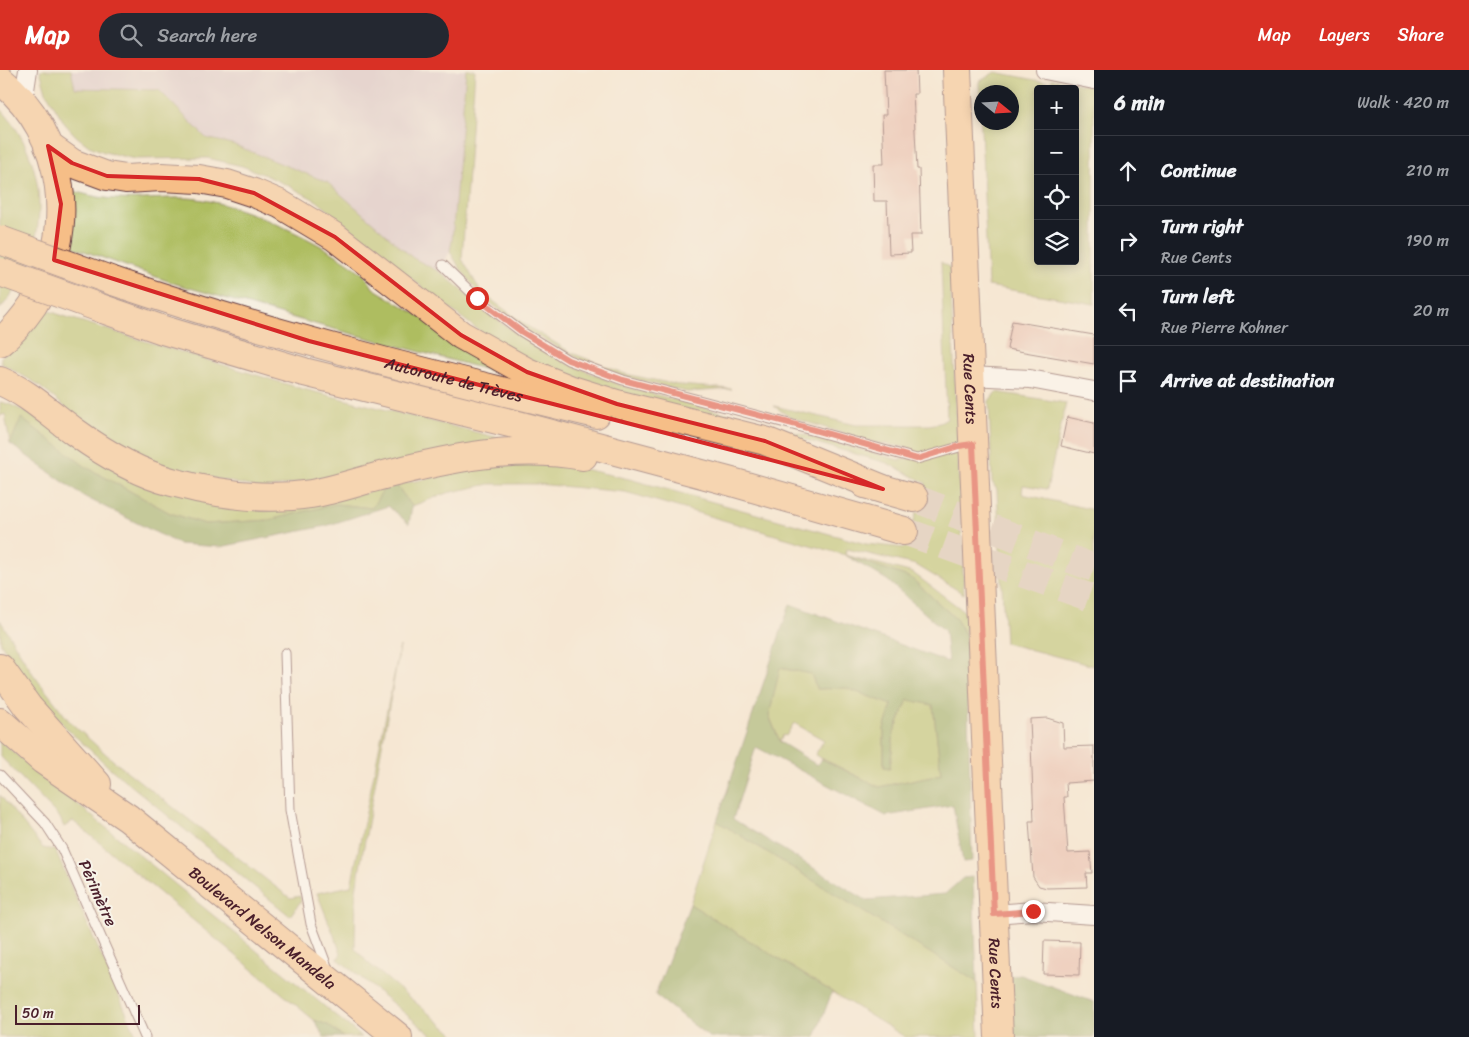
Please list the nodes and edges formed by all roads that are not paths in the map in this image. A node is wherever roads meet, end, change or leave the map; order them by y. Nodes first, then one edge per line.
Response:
1 (28, 70) edge
2 (957, 70) edge
3 (1045, 70) edge
4 (0, 80) edge
5 (1094, 80) edge
6 (22, 103) junction
7 (48, 146) junction
8 (0, 240) edge
9 (443, 265) dead end
10 (0, 272) edge
11 (0, 342) edge
12 (970, 376) junction
13 (4, 386) edge
14 (1094, 392) edge
15 (973, 444) junction
16 (732, 482) junction
17 (883, 488) junction
18 (914, 498) tunnel mouth
19 (904, 531) tunnel mouth
20 (286, 653) dead end
21 (0, 668) edge
22 (0, 722) edge
23 (0, 775) edge
24 (128, 818) junction
25 (994, 914) junction
26 (1094, 916) edge
27 (333, 983) junction
28 (145, 1037) edge
29 (398, 1037) edge
30 (999, 1037) edge

1 - 6 street
2 - 12 main road, Rue Cents
3 - 5 street
4 - 6 main road
6 - 7 main road
7 - 11 main road
7 - 17 main road
8 - 17 main road, Autoroute de Trèves, bridge
9 - 15 lane
10 - 16 main road, Autoroute de Trèves, bridge
12 - 14 street
12 - 15 main road, Rue Cents
13 - 16 main road
15 - 25 main road, Rue Cents
16 - 19 main road, Autoroute de Trèves
17 - 18 main road, Autoroute de Trèves
20 - 27 lane
21 - 24 main road, Boulevard Nelson Mandela
22 - 24 main road, Boulevard Nelson Mandela
23 - 28 lane, Périmètre
24 - 27 main road, Boulevard Nelson Mandela
25 - 26 street
25 - 30 main road, Rue Cents
27 - 29 main road, Boulevard Nelson Mandela

